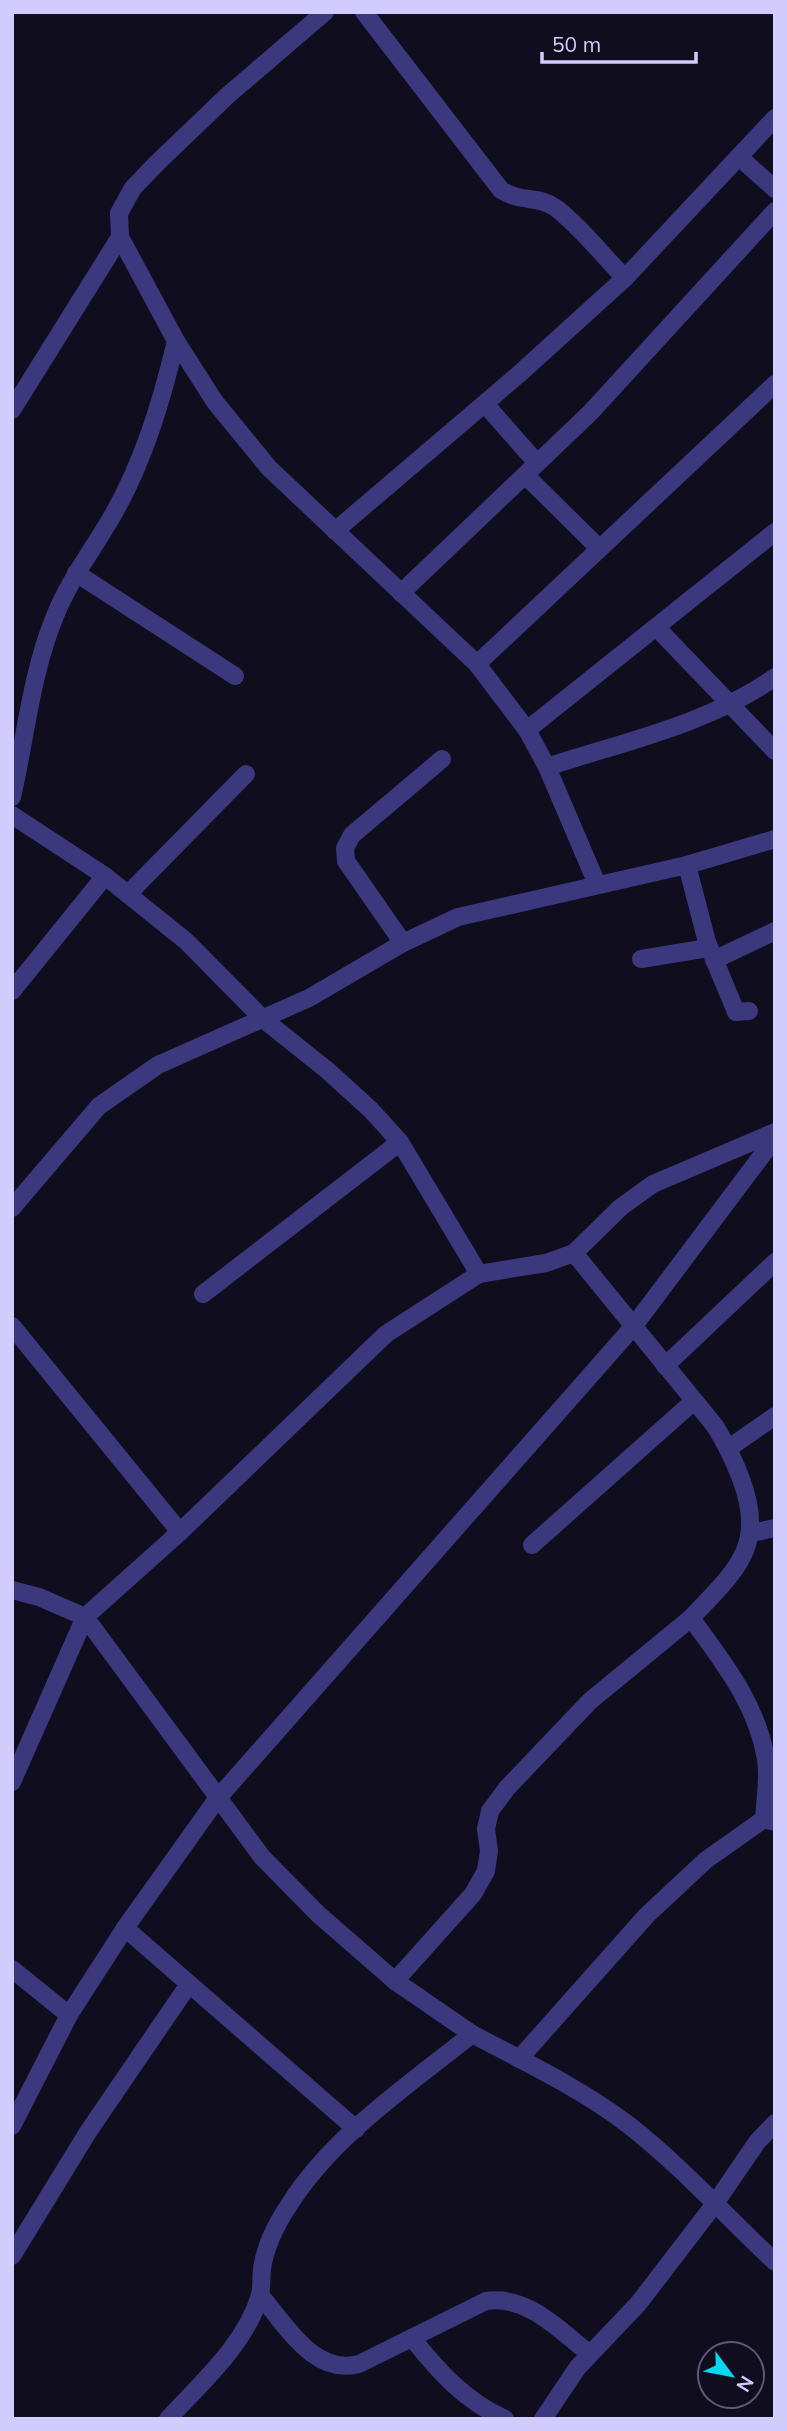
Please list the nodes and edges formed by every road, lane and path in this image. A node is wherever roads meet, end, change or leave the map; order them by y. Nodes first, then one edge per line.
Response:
1 (325, 12) edge
2 (364, 12) edge
3 (775, 118) edge
4 (738, 157) junction
5 (775, 189) edge
6 (775, 211) edge
7 (120, 237) junction
8 (625, 278) junction
9 (176, 341) junction
10 (775, 384) edge
11 (485, 404) junction
12 (12, 410) edge
13 (531, 469) junction
14 (335, 531) junction
15 (775, 532) edge
16 (599, 548) junction
17 (76, 573) junction
18 (401, 593) junction
19 (657, 628) junction
20 (477, 664) junction
21 (234, 676) dead end
22 (775, 677) edge
23 (729, 704) junction
24 (527, 730) junction
25 (775, 751) edge
26 (442, 759) dead end
27 (547, 767) junction
28 (246, 774) dead end
29 (12, 797) edge
30 (12, 815) edge
31 (775, 839) edge
32 (687, 865) junction
33 (105, 876) junction
34 (597, 884) junction
35 (128, 894) junction
36 (775, 931) edge
37 (707, 942) junction
38 (403, 943) junction
39 (641, 959) dead end
40 (714, 960) junction
41 (12, 991) edge
42 (748, 1011) dead end
43 (264, 1019) junction
44 (775, 1132) edge
45 (775, 1138) edge
46 (400, 1142) junction
47 (12, 1208) edge
48 (574, 1252) junction
49 (775, 1262) edge
50 (479, 1274) junction
51 (203, 1294) dead end
52 (12, 1326) edge
53 (633, 1327) junction
54 (665, 1366) junction
55 (694, 1401) junction
56 (775, 1416) edge
57 (729, 1448) junction
58 (775, 1528) edge
59 (180, 1532) junction
60 (752, 1533) junction
61 (532, 1545) dead end
62 (12, 1590) edge
63 (85, 1617) junction
64 (691, 1618) junction
65 (12, 1782) edge
66 (217, 1799) junction
67 (769, 1820) edge
68 (125, 1928) junction
69 (12, 1969) edge
70 (395, 1981) junction
71 (189, 1984) junction
72 (69, 2015) junction
73 (472, 2034) junction
74 (519, 2059) junction
75 (775, 2123) edge
76 (12, 2126) edge
77 (356, 2129) junction
78 (715, 2205) junction
79 (12, 2256) edge
80 (775, 2262) edge
81 (260, 2295) junction
82 (412, 2338) junction
83 (590, 2354) junction
84 (167, 2419) edge
85 (505, 2419) edge
86 (543, 2419) edge

1 - 7 street
2 - 8 street
3 - 4 street
4 - 5 street
4 - 8 street
6 - 13 street
7 - 9 street
7 - 12 street
8 - 11 street
9 - 14 street
9 - 17 street
10 - 16 street
11 - 13 street
11 - 14 street
13 - 16 street
13 - 18 street
14 - 18 street
15 - 19 street
16 - 20 street
17 - 21 street
17 - 29 street
18 - 20 street
19 - 23 street
19 - 24 street
20 - 24 street
22 - 23 street
23 - 25 street
23 - 27 street
24 - 27 street
26 - 38 street
27 - 34 street
28 - 35 street
30 - 33 street
31 - 32 street
32 - 34 street
32 - 37 street
33 - 35 street
33 - 41 street
34 - 38 street
35 - 43 street
36 - 40 street
37 - 39 street
37 - 40 street
38 - 43 street
40 - 42 street
43 - 46 street
43 - 47 street
44 - 48 street
45 - 53 street
46 - 50 street
46 - 51 street
48 - 50 street
48 - 53 street
49 - 54 street
50 - 59 street
52 - 59 street
53 - 54 street
53 - 66 street
54 - 55 street
55 - 57 street
55 - 61 street
56 - 57 street
57 - 60 street
58 - 60 street
59 - 63 street
60 - 64 street
62 - 63 street
63 - 65 street
63 - 66 street
64 - 67 street
64 - 70 street
66 - 68 street
66 - 70 street
67 - 74 street
68 - 71 street
68 - 72 street
69 - 72 street
70 - 73 street
71 - 77 street
71 - 79 street
72 - 76 street
73 - 74 street
73 - 77 street
74 - 78 street
75 - 78 street
77 - 81 street
78 - 80 street
78 - 83 street
81 - 82 street
81 - 84 street
82 - 83 street
82 - 85 street
83 - 86 street

